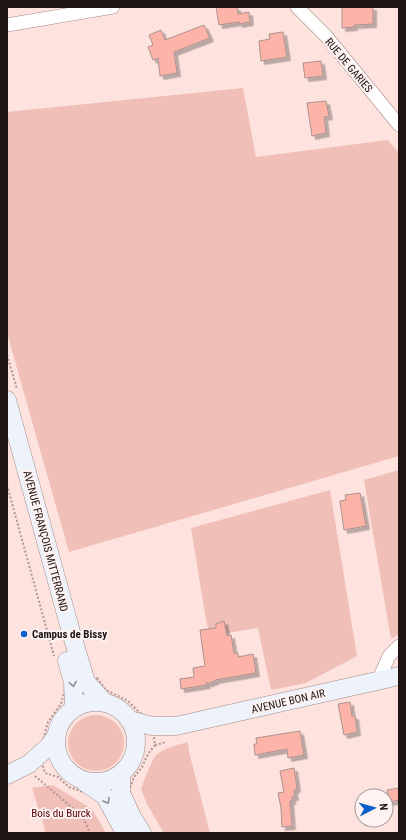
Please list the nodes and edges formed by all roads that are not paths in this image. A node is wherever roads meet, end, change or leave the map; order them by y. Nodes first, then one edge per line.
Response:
1 (113, 7) edge
2 (297, 7) edge
3 (7, 25) edge
4 (399, 125) edge
5 (7, 400) edge
6 (7, 444) edge
7 (399, 646) edge
8 (399, 676) edge
9 (378, 681) junction
10 (80, 684) junction
11 (105, 703) junction
12 (74, 708) junction
13 (129, 720) junction
14 (153, 732) junction
15 (57, 734) junction
16 (133, 757) junction
17 (36, 765) junction
18 (72, 773) junction
19 (121, 774) junction
20 (7, 775) edge
21 (114, 797) junction
22 (125, 833) edge
23 (142, 833) edge

1 - 3 street
2 - 4 street, RUE DE GARIES
5 - 10 main road, AVENUE FRANÇOIS MITTERRAND
6 -> 10 main road, AVENUE FRANÇOIS MITTERRAND
7 - 9 street
8 - 9 main road, AVENUE BON AIR
9 - 14 main road, AVENUE BON AIR
10 - 11 main road, AVENUE FRANÇOIS MITTERRAND
10 - 12 main road, AVENUE FRANÇOIS MITTERRAND
11 - 12 main road
11 - 13 main road
12 - 15 main road
13 - 14 main road
13 - 16 main road
14 - 16 main road, AVENUE BON AIR
15 - 17 main road
15 - 18 main road
16 - 19 main road
17 - 18 main road
17 - 20 main road
18 - 19 main road
18 - 21 main road
19 - 21 main road
21 -> 22 main road
21 - 23 main road

